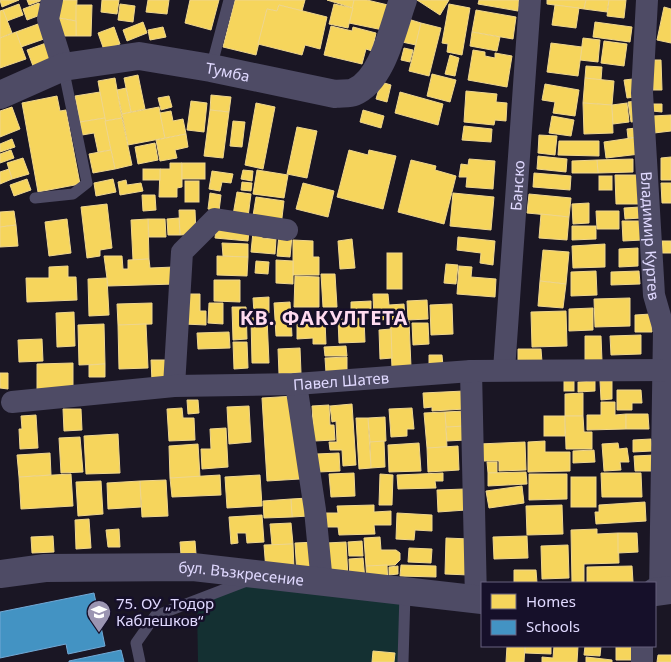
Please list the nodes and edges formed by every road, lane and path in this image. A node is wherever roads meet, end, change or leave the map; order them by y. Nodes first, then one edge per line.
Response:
1 (52, 0) edge
2 (229, 0) edge
3 (402, 0) edge
4 (530, 0) edge
5 (647, 0) edge
6 (63, 66) junction
7 (211, 68) junction
8 (0, 95) edge
9 (35, 198) dead end
10 (287, 230) dead end
11 (504, 370) junction
12 (668, 370) edge
13 (471, 371) junction
14 (296, 384) junction
15 (174, 386) junction
16 (12, 402) dead end
17 (0, 574) edge
18 (262, 575) junction
19 (322, 583) junction
20 (662, 591) edge
21 (405, 593) junction
22 (479, 600) edge
23 (642, 647) edge
24 (140, 662) edge
25 (403, 662) edge
26 (642, 662) edge

1 - 6 street
2 - 7 lane
3 - 7 street, Тумба
4 - 11 street, Банско
5 - 12 street, Владимир Куртев
6 - 7 street, Тумба
6 - 8 street, Тумба
6 - 9 lane
10 - 15 street
11 - 12 street, Павел Шатев
11 - 13 street, Павел Шатев
12 - 20 street, Владимир Куртев
13 - 14 street, Павел Шатев
13 - 22 street
14 - 15 street, Павел Шатев
14 - 19 street
15 - 16 street, Павел Шатев
17 - 18 street, бул. Възкресение
18 - 19 street, бул. Възкресение
18 - 24 lane
19 - 21 street, бул. Възкресение
21 - 22 street, бул. Възкресение
21 - 25 lane
23 - 26 street

